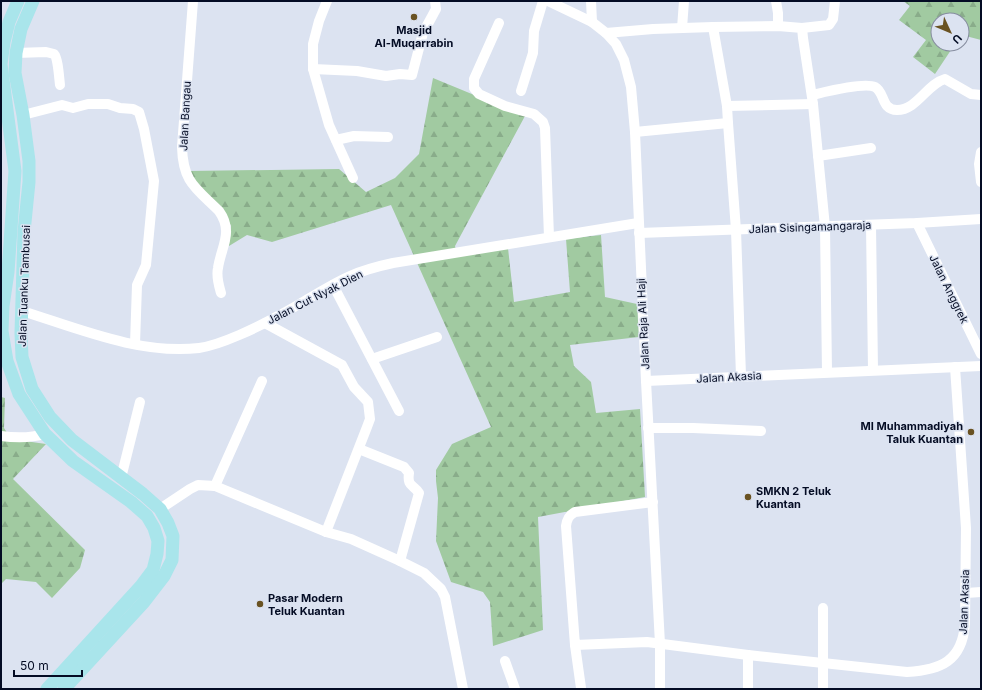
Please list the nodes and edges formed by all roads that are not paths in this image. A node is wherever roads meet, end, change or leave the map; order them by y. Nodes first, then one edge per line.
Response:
1 (18, 1) edge
2 (33, 1) edge
3 (193, 1) edge
4 (327, 1) edge
5 (435, 1) edge
6 (543, 1) edge
7 (591, 1) edge
8 (684, 1) edge
9 (776, 1) edge
10 (834, 1) edge
11 (554, 2) edge
12 (592, 22) junction
13 (498, 23) dead end
14 (778, 26) junction
15 (713, 27) junction
16 (682, 28) junction
17 (802, 28) junction
18 (606, 33) junction
19 (16, 53) junction
20 (313, 69) junction
21 (60, 85) dead end
22 (521, 91) dead end
23 (981, 95) edge
24 (812, 99) junction
25 (727, 106) junction
26 (23, 115) junction
27 (728, 123) junction
28 (635, 132) junction
29 (388, 137) dead end
30 (336, 140) junction
31 (871, 148) dead end
32 (981, 152) edge
33 (818, 156) junction
34 (352, 178) dead end
35 (981, 182) edge
36 (981, 219) edge
37 (917, 224) junction
38 (871, 225) junction
39 (825, 226) junction
40 (639, 228) junction
41 (10, 230) junction
42 (736, 230) junction
43 (24, 232) junction
44 (549, 237) junction
45 (333, 285) junction
46 (221, 293) dead end
47 (2, 306) edge
48 (22, 311) junction
49 (266, 323) junction
50 (438, 337) dead end
51 (135, 344) junction
52 (981, 354) edge
53 (372, 359) junction
54 (981, 366) edge
55 (955, 367) junction
56 (873, 370) junction
57 (827, 372) junction
58 (741, 376) junction
59 (262, 381) dead end
60 (646, 381) junction
61 (32, 389) junction
62 (19, 394) junction
63 (140, 402) dead end
64 (399, 411) dead end
65 (648, 428) junction
66 (761, 432) dead end
67 (45, 434) junction
68 (1, 436) edge
69 (359, 449) junction
70 (121, 478) junction
71 (215, 486) junction
72 (652, 502) junction
73 (160, 509) junction
74 (326, 532) junction
75 (400, 561) junction
76 (981, 592) edge
77 (966, 593) junction
78 (823, 608) dead end
79 (660, 644) junction
80 (575, 645) junction
81 (748, 655) junction
82 (505, 661) dead end
83 (823, 662) junction
84 (78, 665) junction
85 (581, 688) dead end
86 (47, 689) edge
87 (64, 689) edge
88 (463, 689) edge
89 (515, 689) edge
90 (660, 689) edge
91 (748, 689) edge
92 (823, 689) edge

1 - 41 main road, Jalan Tuanku Tambusai
2 - 19 main road, Jalan Tuanku Tambusai
3 - 46 street, Jalan Bangau
4 - 20 street
5 - 20 street
6 - 22 street
7 - 12 street
8 - 16 street
9 - 14 street
10 - 17 street
11 - 12 street, Jalan Raja Ali Haji
12 - 18 street, Jalan Raja Ali Haji
13 - 44 street
14 - 15 street
14 - 17 street
15 - 16 street
15 - 25 street
16 - 18 street
17 - 24 street
18 - 28 street, Jalan Raja Ali Haji
19 - 21 street
19 - 26 main road, Jalan Tuanku Tambusai
20 - 30 street
23 - 24 street
24 - 25 street
24 - 33 street
25 - 27 street
26 - 43 main road, Jalan Tuanku Tambusai
26 - 51 street
27 - 28 street
27 - 42 street
28 - 40 street, Jalan Raja Ali Haji
29 - 30 street
30 - 34 street
31 - 33 street
32 - 35 street
33 - 39 street
36 - 37 street, Jalan Sisingamangaraja
37 - 38 street, Jalan Sisingamangaraja
37 - 52 street, Jalan Anggrek
38 - 39 street, Jalan Sisingamangaraja
38 - 56 street
39 - 42 street, Jalan Sisingamangaraja
39 - 57 street
40 - 42 street, Jalan Sisingamangaraja
40 - 44 street, Jalan Cut Nyak Dien
40 - 60 street, Jalan Raja Ali Haji
41 - 43 main road
41 - 47 main road, Jalan Tuanku Tambusai
42 - 58 street
43 - 48 main road, Jalan Tuanku Tambusai
44 - 45 street, Jalan Cut Nyak Dien
45 - 49 street, Jalan Cut Nyak Dien
45 - 53 street
47 - 62 main road, Jalan Tuanku Tambusai
48 - 51 street, Jalan Cut Nyak Dien
48 - 61 main road, Jalan Tuanku Tambusai
49 - 51 street, Jalan Cut Nyak Dien
49 - 69 street
50 - 53 street
53 - 64 street
54 - 55 street, Jalan Akasia
55 - 56 street, Jalan Akasia
55 - 77 street, Jalan Akasia
56 - 57 street, Jalan Akasia
57 - 58 street, Jalan Akasia
58 - 60 street, Jalan Akasia
59 - 71 street
60 - 65 street, Jalan Raja Ali Haji
61 - 62 main road
61 - 70 main road, Jalan Tuanku Tambusai
62 - 67 main road, Jalan Tuanku Tambusai
63 - 70 street
65 - 66 street
65 - 72 street, Jalan Raja Ali Haji
67 - 68 street
67 - 84 main road, Jalan Tuanku Tambusai
69 - 74 street
69 - 75 street
70 - 73 main road, Jalan Tuanku Tambusai
71 - 73 street
71 - 74 street
72 - 79 street, Jalan Raja Ali Haji
72 - 80 street
73 - 84 main road, Jalan Tuanku Tambusai
74 - 75 street
75 - 88 street
76 - 77 street
77 - 83 street, Jalan Akasia
78 - 83 street
79 - 80 street, Jalan Akasia
79 - 81 street, Jalan Akasia
79 - 90 street, Jalan Raja Ali Haji
80 - 85 street
81 - 83 street, Jalan Akasia
81 - 91 street
82 - 89 street
83 - 92 street
84 - 86 main road, Jalan Tuanku Tambusai
84 - 87 main road, Jalan Tuanku Tambusai

